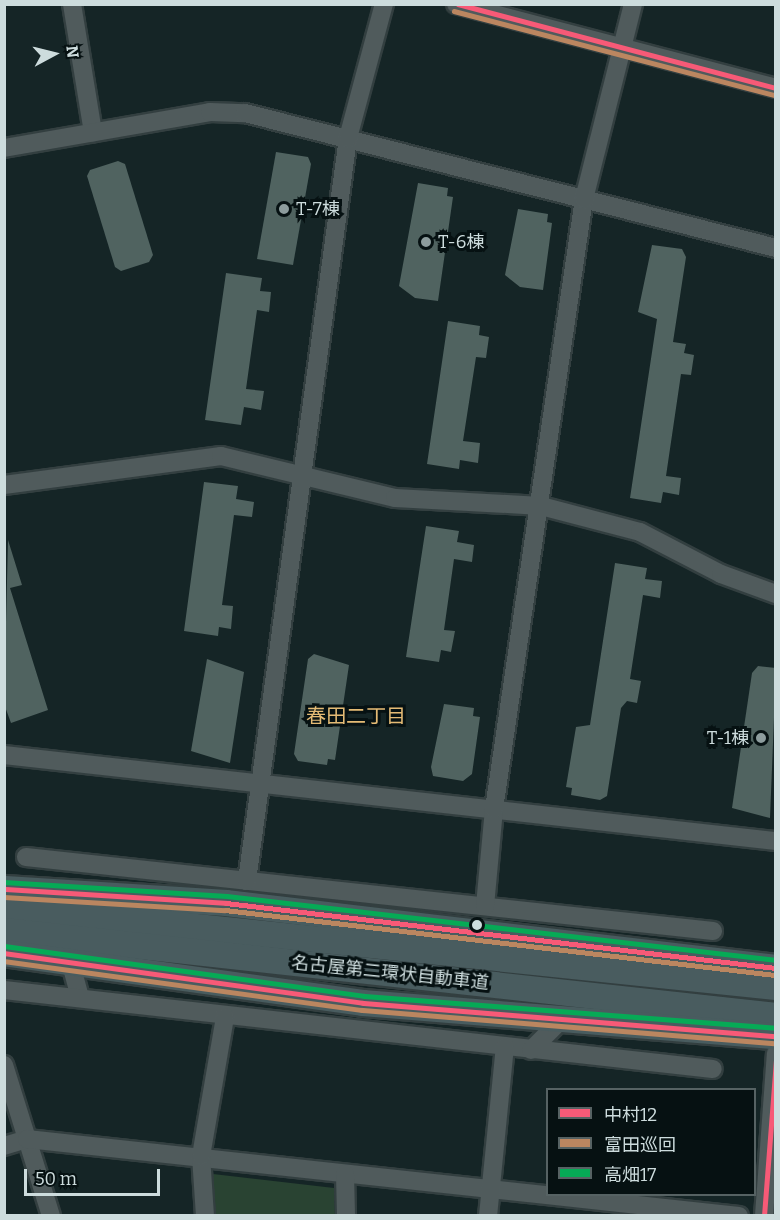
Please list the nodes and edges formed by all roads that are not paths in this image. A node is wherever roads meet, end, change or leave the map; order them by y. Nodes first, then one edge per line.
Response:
1 (72, 4) edge
2 (384, 4) edge
3 (456, 4) edge
4 (633, 4) edge
5 (622, 48) junction
6 (776, 88) edge
7 (93, 132) junction
8 (348, 138) junction
9 (4, 148) edge
10 (584, 198) junction
11 (776, 248) edge
12 (303, 475) junction
13 (4, 485) edge
14 (541, 506) junction
15 (776, 594) edge
16 (4, 755) edge
17 (257, 782) junction
18 (494, 809) junction
19 (776, 841) edge
20 (26, 857) dead end
21 (101, 865) junction
22 (247, 880) junction
23 (4, 889) edge
24 (69, 895) junction
25 (485, 906) junction
26 (4, 907) edge
27 (590, 918) junction
28 (4, 931) edge
29 (713, 931) dead end
30 (604, 949) junction
31 (4, 952) edge
32 (71, 964) junction
33 (776, 968) edge
34 (776, 987) edge
35 (4, 990) edge
36 (80, 999) junction
37 (776, 1016) edge
38 (225, 1017) junction
39 (564, 1017) junction
40 (776, 1036) edge
41 (506, 1047) junction
42 (531, 1050) junction
43 (776, 1053) edge
44 (4, 1065) edge
45 (713, 1069) dead end
46 (27, 1139) junction
47 (4, 1146) edge
48 (201, 1156) junction
49 (345, 1174) junction
50 (487, 1191) junction
51 (624, 1210) edge
52 (51, 1215) edge
53 (205, 1215) edge
54 (346, 1215) edge
55 (488, 1215) edge
56 (739, 1215) edge
57 (764, 1215) edge

1 - 7 street
2 - 8 street
3 - 5 street
4 - 5 street
5 - 6 street
5 - 10 street
7 - 8 street
7 - 9 street
8 - 10 street
8 - 12 street
10 - 11 street
10 - 14 street
12 - 13 street
12 - 14 street
12 - 17 street
14 - 15 street
14 - 18 street
16 - 17 street
17 - 18 street
17 - 22 street
18 - 19 street
18 - 25 street
20 - 21 street
21 - 22 street
21 - 24 street
22 - 25 street
23 - 24 highway
24 - 30 highway
25 - 27 street
26 - 34 highway, 名古屋第二環状自動車道
27 - 29 street
27 - 30 street
28 - 37 highway, 名古屋第二環状自動車道
30 - 33 highway
31 - 32 highway
32 - 36 street
32 - 39 highway
35 - 36 street
36 - 38 street
38 - 41 street
38 - 48 street
39 - 40 highway
39 - 42 street
41 - 42 street
41 - 50 street
42 - 45 street
43 - 57 street
44 - 46 street
46 - 47 street
46 - 48 street
46 - 52 street
48 - 49 street
48 - 53 street
49 - 50 street
49 - 54 street
50 - 51 street
50 - 55 street
51 - 56 street

